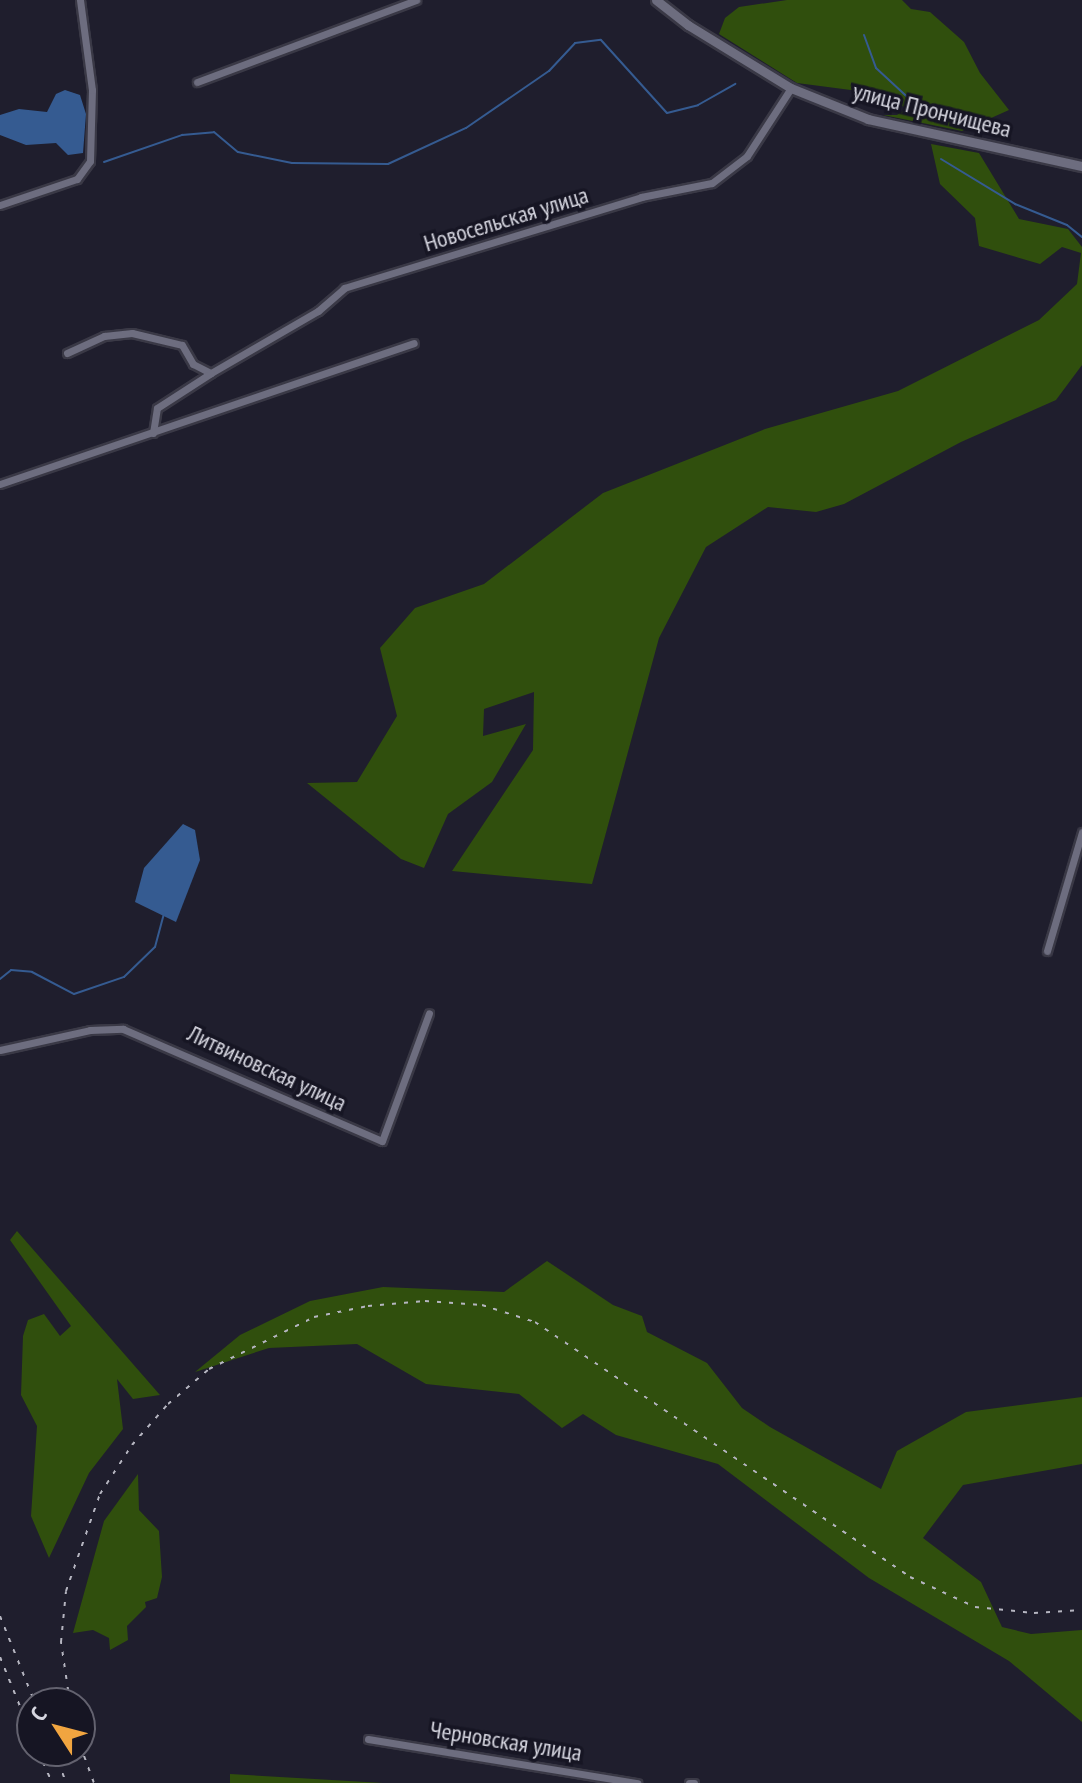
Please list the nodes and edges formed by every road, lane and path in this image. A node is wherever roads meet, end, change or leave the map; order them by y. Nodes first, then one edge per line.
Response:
1 (80, 0) edge
2 (416, 0) edge
3 (656, 0) edge
4 (197, 82) dead end
5 (791, 88) junction
6 (1082, 166) edge
7 (0, 205) edge
8 (414, 343) dead end
9 (67, 353) dead end
10 (211, 373) junction
11 (153, 433) junction
12 (0, 484) edge
13 (1082, 832) edge
14 (1047, 951) dead end
15 (429, 1013) dead end
16 (0, 1050) edge
17 (368, 1739) dead end
18 (637, 1783) edge

1 - 7 street
2 - 4 street
3 - 5 street, улица Прончищева
5 - 6 street, улица Прончищева
5 - 10 street, Новосельская улица
8 - 11 street
9 - 10 street
10 - 11 street, Новосельская улица
11 - 12 street
13 - 14 street
15 - 16 street, Литвиновская улица
17 - 18 street, Черновская улица

